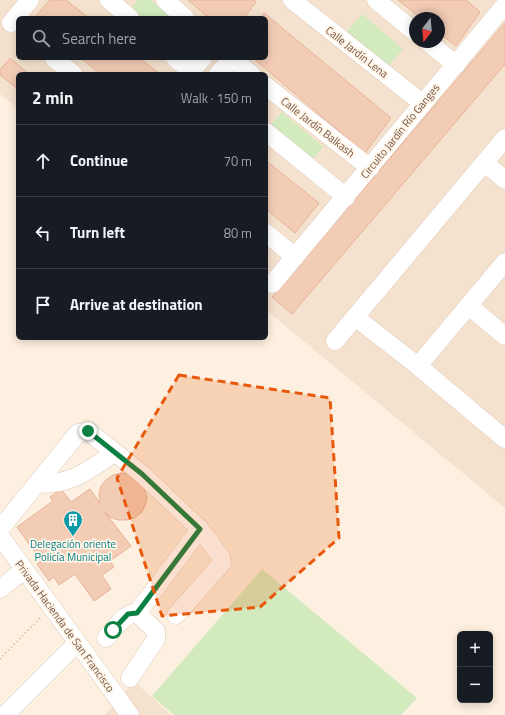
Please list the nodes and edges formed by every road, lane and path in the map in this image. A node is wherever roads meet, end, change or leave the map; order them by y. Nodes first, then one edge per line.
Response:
1 (30, 0) edge
2 (109, 0) edge
3 (165, 0) edge
4 (292, 0) edge
5 (376, 0) edge
6 (505, 5) edge
7 (128, 16) edge
8 (183, 16) edge
9 (10, 22) edge
10 (409, 27) edge
11 (436, 48) edge
12 (56, 60) edge
13 (178, 60) edge
14 (202, 60) edge
15 (229, 60) edge
16 (234, 60) edge
17 (456, 64) junction
18 (71, 72) edge
19 (191, 72) edge
20 (193, 72) edge
21 (220, 72) edge
22 (248, 72) edge
23 (268, 88) edge
24 (422, 103) junction
25 (268, 134) edge
26 (505, 138) edge
27 (485, 163) junction
28 (370, 168) junction
29 (505, 180) edge
30 (346, 197) junction
31 (268, 235) edge
32 (295, 257) junction
33 (505, 262) edge
34 (499, 281) edge
35 (272, 284) dead end
36 (469, 306) junction
37 (355, 316) junction
38 (505, 336) edge
39 (335, 341) dead end
40 (418, 366) junction
41 (505, 438) edge
42 (114, 453) junction
43 (37, 484) junction
44 (0, 529) edge
45 (200, 529) junction
46 (0, 536) edge
47 (24, 570) junction
48 (0, 588) edge
49 (51, 608) junction
50 (137, 613) junction
51 (176, 615) dead end
52 (106, 638) dead end
53 (77, 643) junction
54 (0, 659) edge
55 (130, 678) dead end
56 (5, 715) edge
57 (130, 715) edge

1 - 9 street
2 - 7 street
3 - 8 street
4 - 24 street, Calle Jardín Lena
5 - 10 street
6 - 17 street, Circuito Jardín Río Ganges
11 - 17 street
12 - 18 street
13 - 19 street
14 - 20 street
15 - 21 street
16 - 22 street
17 - 24 street, Circuito Jardín Río Ganges
23 - 28 street, Calle Jardín Balkash
24 - 28 street, Circuito Jardín Río Ganges
25 - 30 street
26 - 27 street
27 - 29 street
27 - 37 street
28 - 30 street, Circuito Jardín Río Ganges
30 - 32 street, Circuito Jardín Río Ganges
31 - 32 street
32 - 35 street, Circuito Jardín Río Ganges
33 - 34 street
34 - 36 street
36 - 38 street
36 - 40 street
37 - 39 street
37 - 40 street
40 - 41 street
42 - 43 street
42 - 43 street
42 - 45 street
43 - 44 street
45 - 50 street
45 - 51 street
46 - 47 street, Privada Hacienda de San Francisco
47 - 48 street
47 - 49 street, Privada Hacienda de San Francisco
49 - 53 street, Privada Hacienda de San Francisco
49 - 54 path
50 - 52 street
50 - 55 street
53 - 56 street
53 - 57 street, Privada Hacienda de San Francisco

